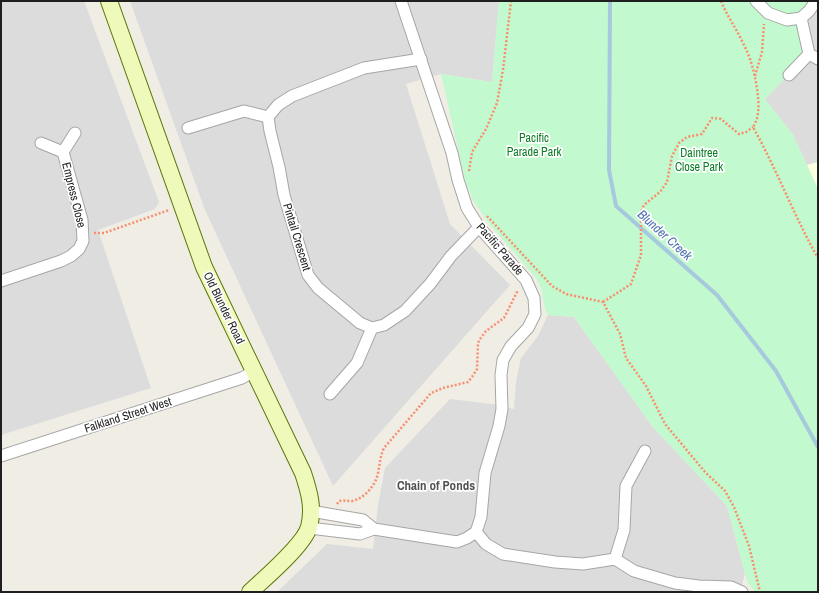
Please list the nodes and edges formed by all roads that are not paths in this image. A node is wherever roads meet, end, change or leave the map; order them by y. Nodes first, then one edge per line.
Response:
1 (109, 1) edge
2 (401, 1) edge
3 (756, 1) edge
4 (816, 1) edge
5 (801, 18) junction
6 (814, 56) edge
7 (421, 59) junction
8 (789, 75) dead end
9 (268, 117) junction
10 (188, 128) dead end
11 (75, 133) dead end
12 (42, 143) dead end
13 (62, 152) junction
14 (479, 227) junction
15 (1, 281) edge
16 (372, 328) junction
17 (254, 371) junction
18 (330, 394) dead end
19 (645, 451) dead end
20 (1, 456) edge
21 (311, 511) junction
22 (309, 528) junction
23 (374, 529) junction
24 (476, 532) junction
25 (615, 559) junction
26 (250, 592) edge
27 (742, 592) edge

1 - 17 main road, Old Blunder Road
2 - 7 street, Pacific Parade
3 - 5 street
4 - 5 street
5 - 6 street
6 - 8 street
7 - 9 street
7 - 14 street, Pacific Parade
9 - 10 street
9 - 16 street, Pintail Crescent
11 - 13 street, Empress Close
12 - 13 street, Empress Close
13 - 15 street, Empress Close
14 - 16 street
14 - 24 street, Pacific Parade
16 - 18 street
17 - 20 street, Falkland Street West
17 - 21 main road, Old Blunder Road
19 - 25 street
21 - 22 main road, Old Blunder Road
21 - 23 street
22 - 23 street
22 - 26 main road, Old Blunder Road
23 - 24 street
24 - 25 street
25 - 27 street

